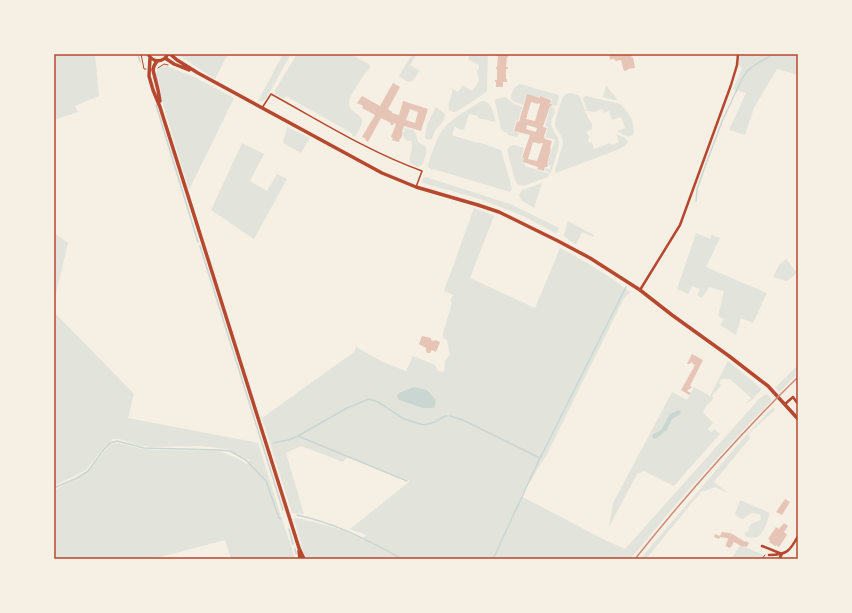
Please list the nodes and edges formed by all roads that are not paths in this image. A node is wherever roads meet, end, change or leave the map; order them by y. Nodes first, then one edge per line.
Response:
1 (169, 54) edge
2 (738, 54) edge
3 (149, 56) edge
4 (165, 58) junction
5 (157, 61) junction
6 (198, 74) junction
7 (160, 106) junction
8 (261, 108) junction
9 (416, 187) junction
10 (640, 290) junction
11 (785, 404) junction
12 (798, 404) edge
13 (798, 419) edge
14 (798, 536) edge
15 (762, 546) dead end
16 (299, 548) junction
17 (782, 554) junction
18 (769, 555) road end
19 (300, 559) edge
20 (304, 559) edge
21 (780, 559) edge

1 - 4 main road
1 - 6 main road
2 - 10 street
3 - 5 main road
3 - 7 main road
4 - 5 main road
4 - 6 main road
5 - 7 main road
6 - 8 main road
7 - 16 main road
8 - 9 main road
8 - 9 lane
9 - 10 main road
10 - 11 main road
11 - 12 street
11 - 13 main road
14 - 17 street
15 - 17 street
16 - 19 main road
16 - 20 main road
17 - 18 street
17 - 21 street

